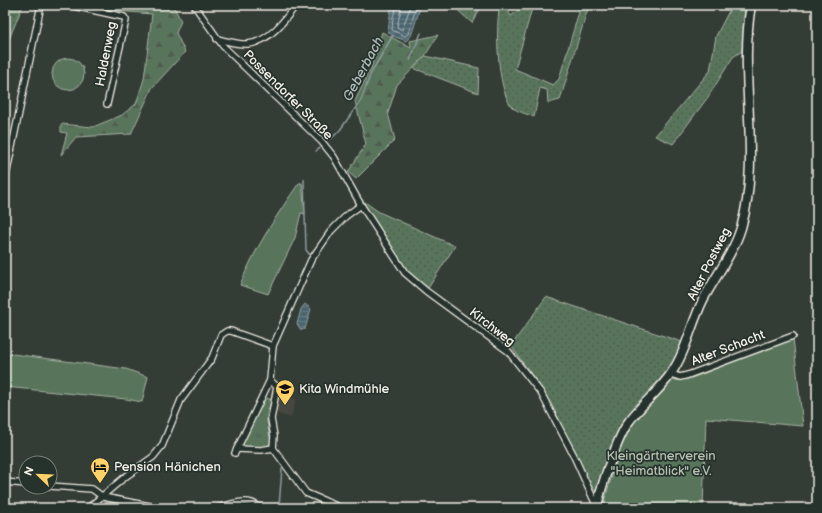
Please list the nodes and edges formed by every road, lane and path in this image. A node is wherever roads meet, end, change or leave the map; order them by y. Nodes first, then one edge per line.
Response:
1 (41, 5) edge
2 (69, 5) edge
3 (194, 5) edge
4 (296, 5) edge
5 (751, 5) edge
6 (217, 39) junction
7 (107, 104) dead end
8 (5, 181) edge
9 (361, 204) junction
10 (793, 336) dead end
11 (272, 346) junction
12 (671, 374) junction
13 (270, 380) junction
14 (273, 448) junction
15 (5, 482) edge
16 (18, 483) edge
17 (58, 487) edge
18 (103, 497) junction
19 (597, 507) edge
20 (88, 508) edge
21 (160, 508) edge
22 (218, 508) edge
23 (260, 508) edge
24 (341, 508) edge

1 - 8 street
2 - 7 street, Haldenweg
3 - 6 street, Possendorfer Straße
4 - 6 street
5 - 12 street, Alter Postweg
6 - 9 street, Possendorfer Straße
9 - 11 street
9 - 19 street, Kirchweg
10 - 12 street, Alter Schacht
11 - 13 street
11 - 18 street
12 - 19 street, Alter Postweg
13 - 14 street
13 - 14 street
14 - 24 street
15 - 16 street
17 - 18 street
18 - 20 street
18 - 21 street
22 - 23 street

